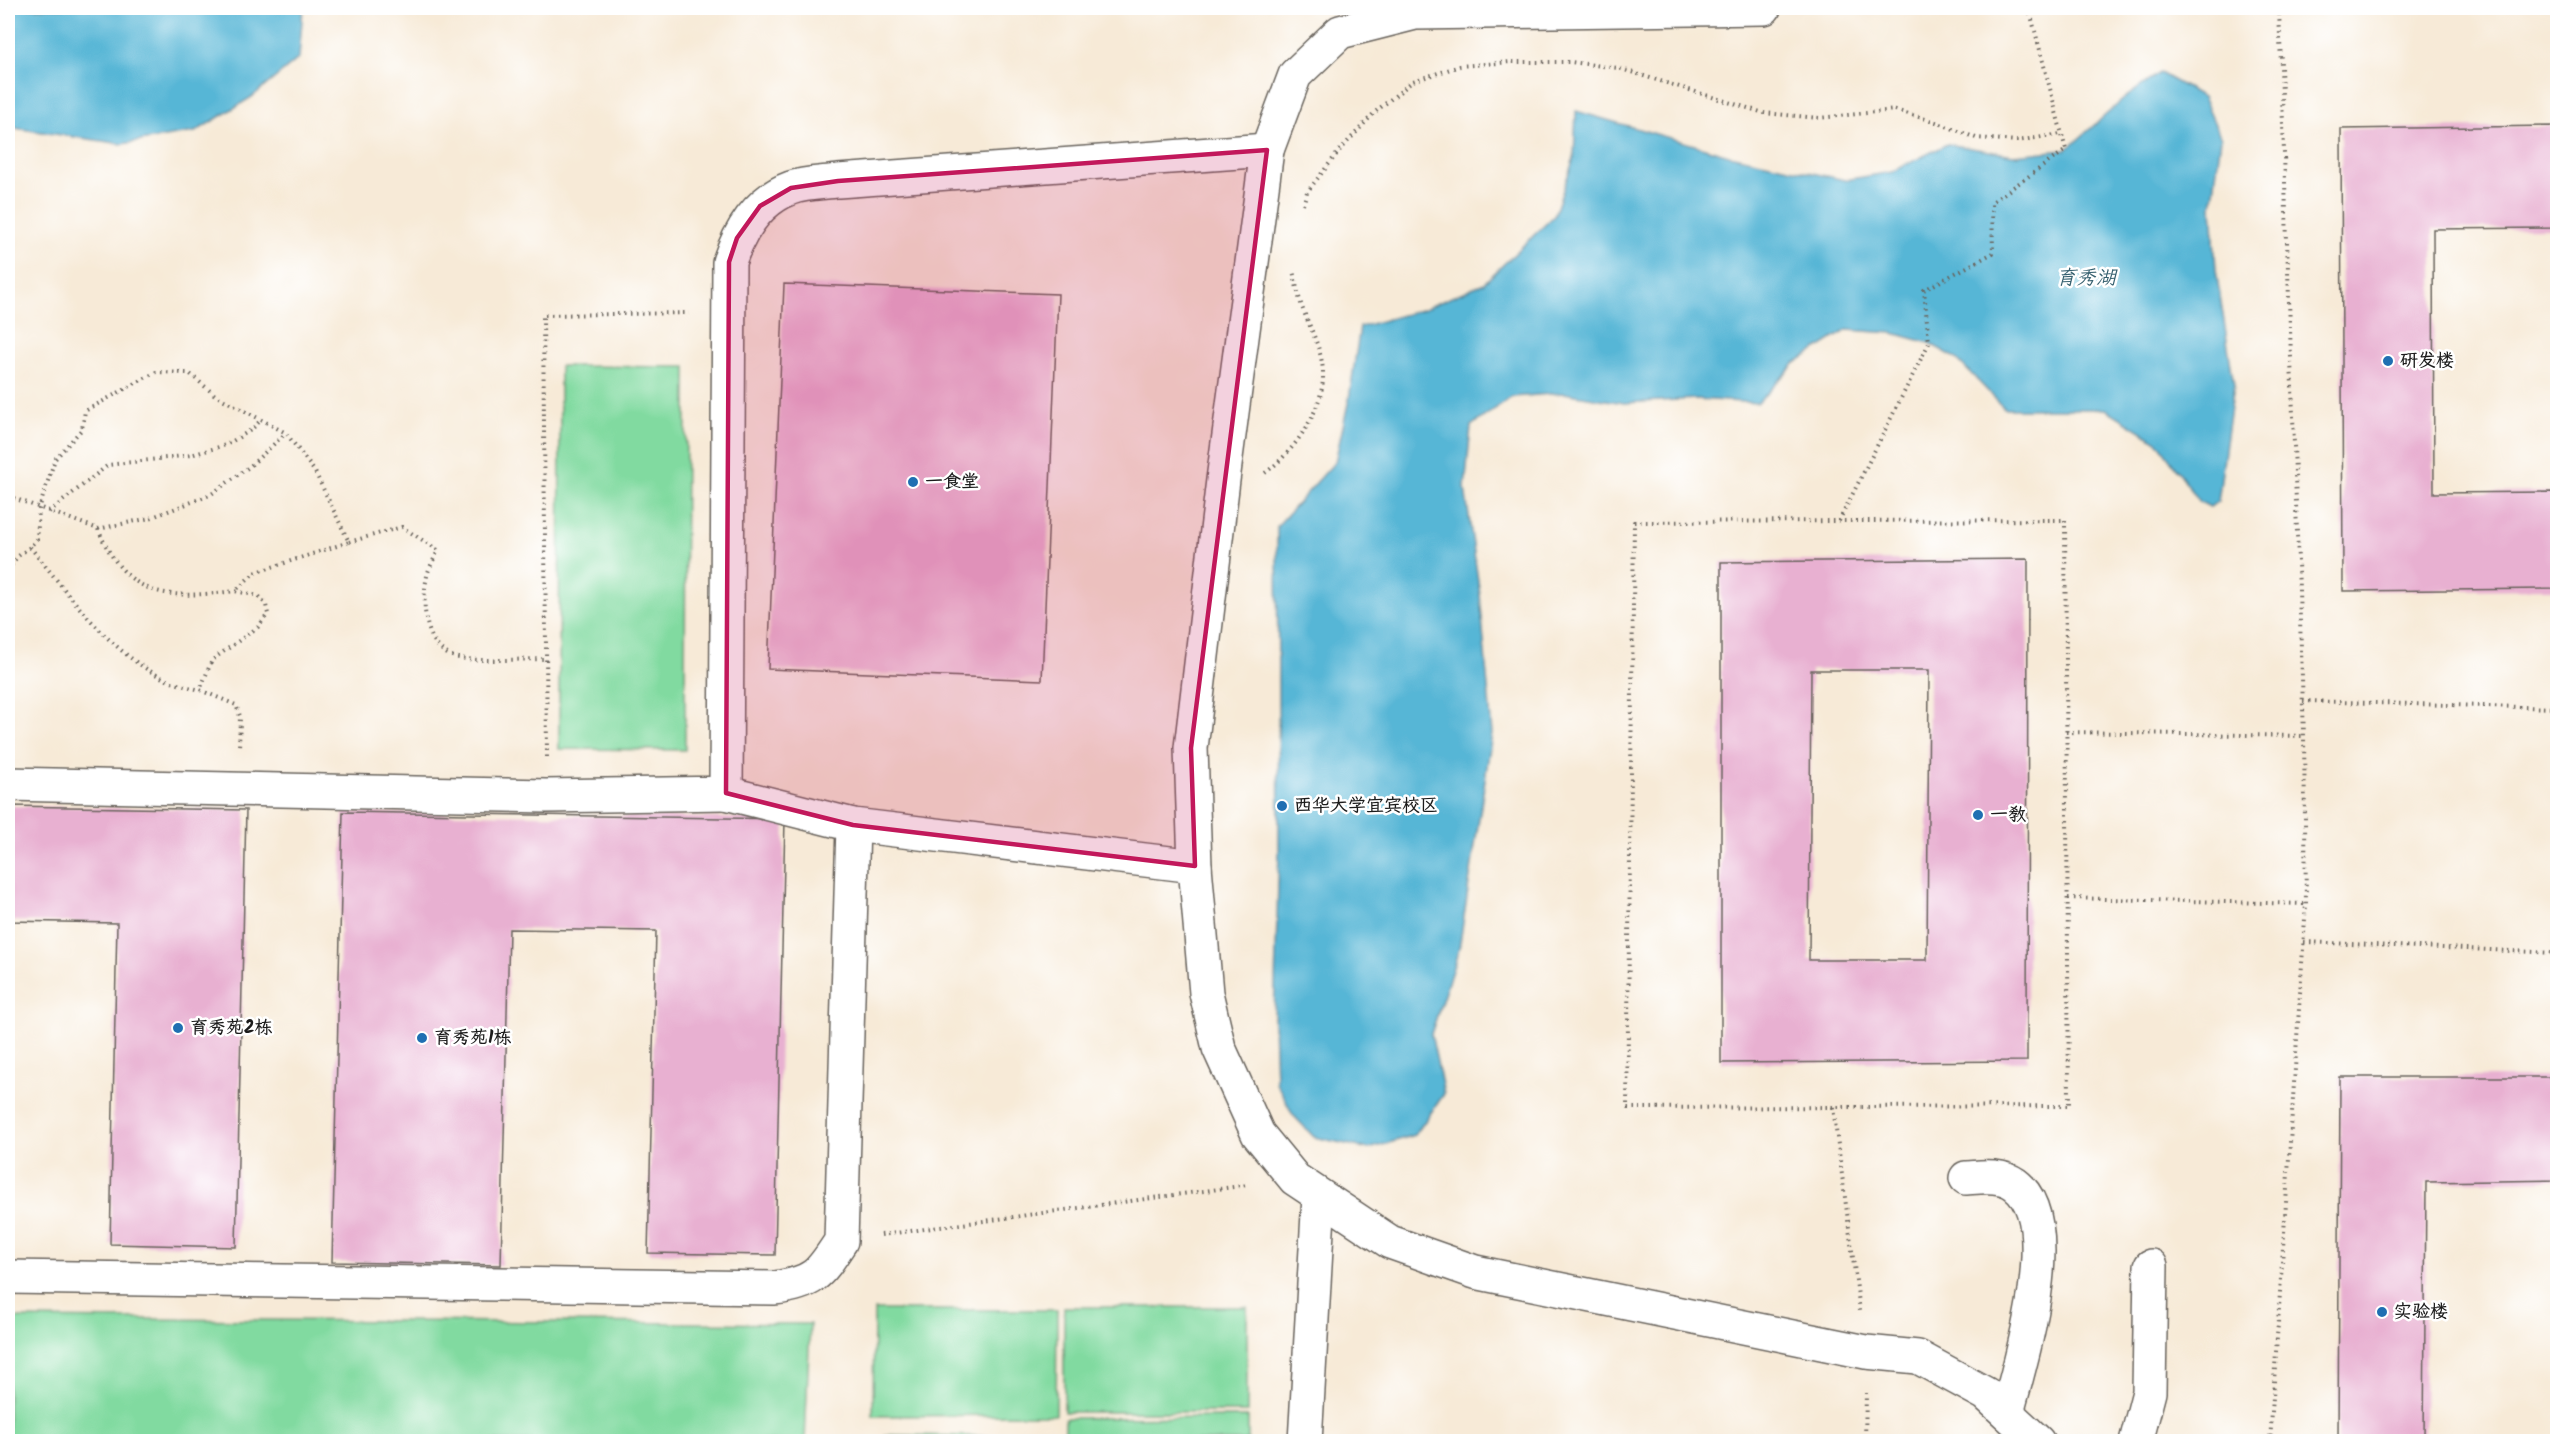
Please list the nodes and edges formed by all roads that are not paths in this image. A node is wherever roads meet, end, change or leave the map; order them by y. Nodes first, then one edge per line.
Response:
1 (1764, 8) edge
2 (1410, 10) edge
3 (1268, 150) junction
4 (8, 784) edge
5 (726, 793) junction
6 (853, 825) junction
7 (1195, 866) junction
8 (1966, 1178) dead end
9 (1307, 1187) junction
10 (2151, 1266) dead end
11 (8, 1276) edge
12 (2007, 1413) junction
13 (1305, 1442) edge
14 (2038, 1442) edge
15 (2136, 1442) edge

1 - 2 street
2 - 3 street
3 - 5 street
3 - 7 street
4 - 5 street
5 - 6 street
6 - 7 street
6 - 11 street
7 - 9 street
8 - 12 street
9 - 12 street
9 - 13 street
10 - 15 street
12 - 14 street

